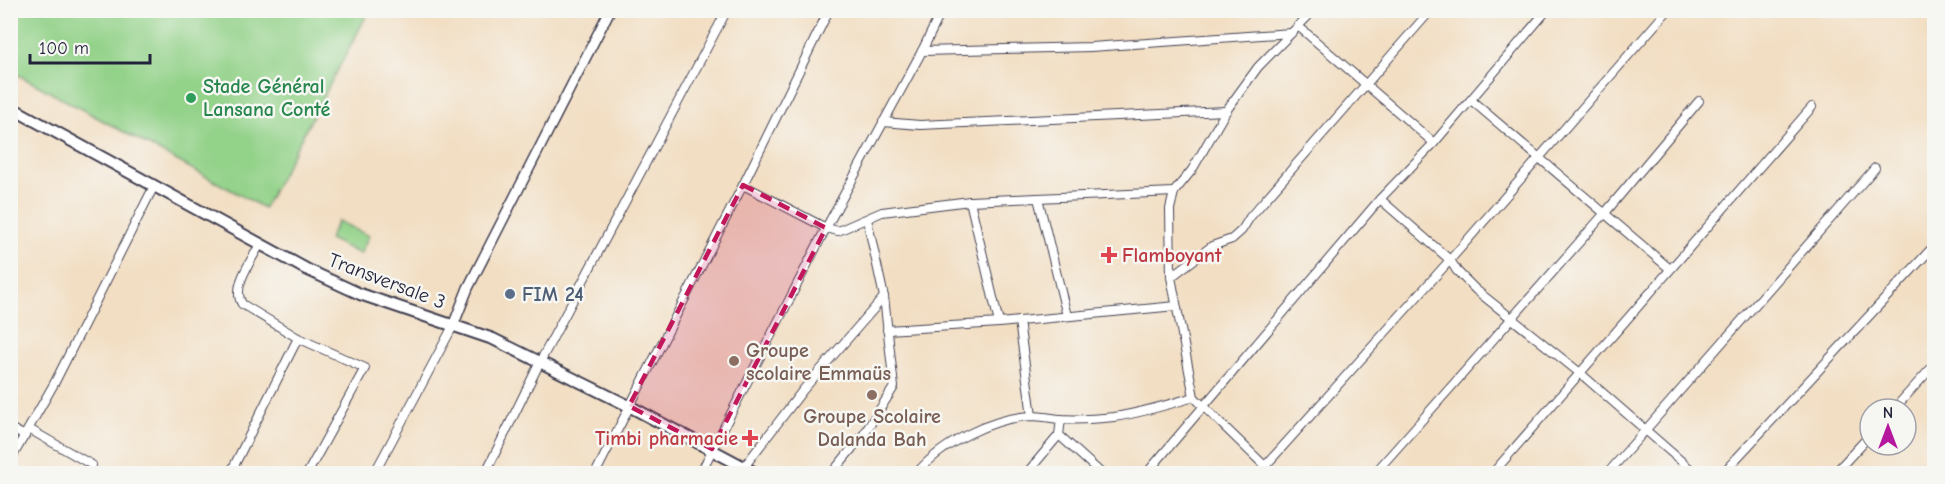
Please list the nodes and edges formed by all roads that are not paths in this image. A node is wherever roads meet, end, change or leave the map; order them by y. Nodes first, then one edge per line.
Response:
1 (610, 10) edge
2 (727, 10) edge
3 (829, 10) edge
4 (942, 10) edge
5 (1314, 10) edge
6 (1431, 10) edge
7 (1547, 10) edge
8 (1668, 10) edge
9 (1298, 26) junction
10 (1291, 33) junction
11 (922, 51) junction
12 (1364, 84) junction
13 (1471, 100) junction
14 (1699, 101) dead end
15 (10, 107) edge
16 (1812, 107) dead end
17 (1226, 111) junction
18 (883, 122) junction
19 (1434, 143) junction
20 (1539, 158) junction
21 (1875, 168) dead end
22 (742, 185) junction
23 (154, 186) junction
24 (1174, 192) junction
25 (1038, 198) junction
26 (1380, 199) junction
27 (970, 201) junction
28 (1605, 213) junction
29 (867, 219) junction
30 (826, 228) junction
31 (260, 244) junction
32 (1935, 246) edge
33 (1450, 260) junction
34 (1670, 269) junction
35 (1171, 277) junction
36 (884, 297) junction
37 (1176, 306) junction
38 (1066, 316) junction
39 (1511, 318) junction
40 (1019, 321) junction
41 (999, 323) junction
42 (453, 326) junction
43 (887, 330) junction
44 (298, 338) junction
45 (540, 362) junction
46 (1935, 365) edge
47 (1580, 373) junction
48 (1194, 397) junction
49 (1905, 397) edge
50 (629, 406) junction
51 (1202, 407) junction
52 (1032, 416) junction
53 (1061, 419) junction
54 (10, 428) edge
55 (1645, 430) junction
56 (27, 432) junction
57 (1059, 435) junction
58 (1858, 448) edge
59 (712, 449) junction
60 (10, 461) edge
61 (92, 465) dead end
62 (744, 466) junction
63 (1264, 466) junction
64 (308, 473) edge
65 (230, 474) edge
66 (374, 474) edge
67 (485, 474) edge
68 (595, 474) edge
69 (700, 474) edge
70 (758, 474) edge
71 (831, 474) edge
72 (916, 474) edge
73 (1026, 474) edge
74 (1102, 474) edge
75 (1146, 474) edge
76 (1258, 474) edge
77 (1273, 474) edge
78 (1374, 474) edge
79 (1492, 474) edge
80 (1607, 474) edge
81 (1696, 474) edge
82 (1722, 474) edge
83 (1834, 474) edge

1 - 42 street
2 - 45 street
3 - 22 street
4 - 11 street
5 - 9 street
6 - 12 street
7 - 13 street
8 - 20 street
9 - 10 street
9 - 12 street
10 - 11 street
10 - 17 street
11 - 18 street
12 - 19 street
12 - 35 street
13 - 19 street
13 - 20 street
14 - 28 street
15 - 23 main road, Transversale 3
16 - 34 street
17 - 18 street
17 - 24 street
18 - 30 street
19 - 26 street
20 - 28 street
20 - 33 street
21 - 55 street
22 - 30 street
22 - 50 street
23 - 31 main road, Transversale 3
23 - 56 street
24 - 25 street
24 - 35 street
25 - 27 street
25 - 38 street
26 - 33 street
26 - 51 street
27 - 29 street
27 - 41 street
28 - 34 street
28 - 39 street
29 - 30 street
29 - 36 street
30 - 59 street
31 - 42 main road, Transversale 3
31 - 44 street
32 - 82 street
33 - 39 street
33 - 63 street
34 - 47 street
35 - 37 street
36 - 43 street
36 - 62 street
37 - 38 street
37 - 48 street
38 - 40 street
39 - 47 street
39 - 78 street
40 - 41 street
40 - 52 street
41 - 43 street
42 - 45 main road, Transversale 3
42 - 66 street
43 - 71 street
44 - 64 street
44 - 65 street
45 - 50 main road, Transversale 3
45 - 67 street
46 - 49 street
47 - 55 street
47 - 79 street
48 - 51 street
48 - 53 street
50 - 59 main road, Transversale 3
50 - 68 street
51 - 63 street
51 - 75 street
52 - 53 street
52 - 72 street
53 - 57 street
54 - 56 street
55 - 80 street
55 - 81 street
56 - 60 street
56 - 61 street
57 - 73 street
57 - 74 street
58 - 83 street
59 - 62 main road, Transversale 3
59 - 69 street
62 - 70 main road, Transversale 3
63 - 76 street
63 - 77 street

